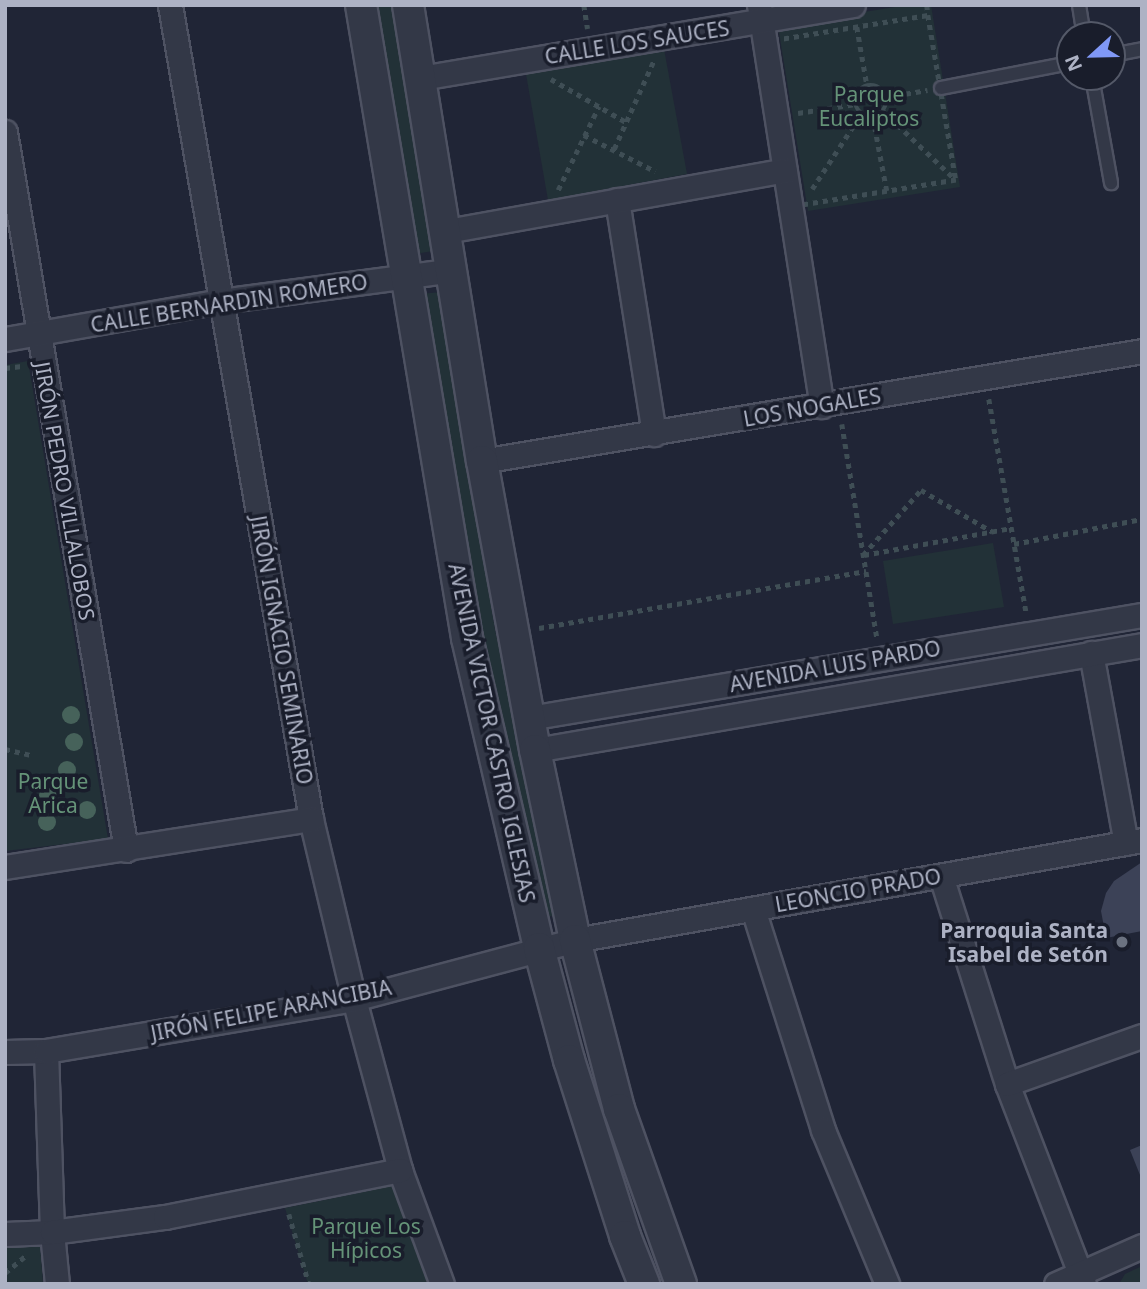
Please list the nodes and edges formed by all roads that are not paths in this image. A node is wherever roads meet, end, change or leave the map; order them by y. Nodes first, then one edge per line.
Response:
1 (170, 5) edge
2 (361, 5) edge
3 (408, 5) edge
4 (761, 13) edge
5 (855, 16) edge
6 (1056, 66) edge
7 (421, 78) junction
8 (941, 88) road end
9 (1095, 91) edge
10 (5, 132) edge
11 (785, 170) junction
12 (1111, 183) dead end
13 (617, 200) junction
14 (447, 231) junction
15 (453, 270) junction
16 (406, 277) junction
17 (221, 301) junction
18 (38, 333) junction
19 (5, 339) edge
20 (1142, 351) edge
21 (830, 404) junction
22 (654, 434) junction
23 (482, 461) junction
24 (1142, 615) edge
25 (1142, 645) edge
26 (1091, 653) junction
27 (529, 718) junction
28 (535, 750) junction
29 (311, 819) junction
30 (1134, 842) edge
31 (126, 850) junction
32 (5, 867) edge
33 (941, 876) junction
34 (753, 909) junction
35 (575, 940) junction
36 (539, 948) junction
37 (354, 999) junction
38 (1142, 1036) edge
39 (46, 1051) junction
40 (5, 1052) edge
41 (1007, 1084) junction
42 (400, 1170) junction
43 (52, 1232) junction
44 (5, 1234) edge
45 (1142, 1246) edge
46 (1081, 1279) edge
47 (57, 1284) edge
48 (442, 1284) edge
49 (643, 1284) edge
50 (681, 1284) edge
51 (887, 1284) edge
52 (1056, 1284) edge

1 - 17 street, JIRÓN IGNACIO SEMINARIO
2 - 16 street, AVENIDA VICTOR CASTRO IGLESIAS
3 - 7 street, AVENIDA VICTOR CASTRO IGLESIAS
4 - 5 street, CALLE LOS SAUCES
4 - 7 street, CALLE LOS SAUCES
4 - 11 street
6 - 8 lane
7 - 14 street, AVENIDA VICTOR CASTRO IGLESIAS
9 - 12 lane
10 - 18 street, JIRÓN PEDRO VILLALOBOS
11 - 13 street
11 - 21 street
13 - 14 street
13 - 22 street
14 - 15 street, AVENIDA VICTOR CASTRO IGLESIAS
15 - 16 street, CALLE BERNARDIN ROMERO
15 - 23 street, AVENIDA VICTOR CASTRO IGLESIAS
16 - 17 street, CALLE BERNARDIN ROMERO
16 - 36 street, AVENIDA VICTOR CASTRO IGLESIAS
17 - 18 street, CALLE BERNARDIN ROMERO
17 - 29 street, JIRÓN IGNACIO SEMINARIO
18 - 19 street, CALLE BERNARDIN ROMERO
18 - 31 street, JIRÓN PEDRO VILLALOBOS
20 - 21 street, LOS NOGALES
21 - 22 street, LOS NOGALES
22 - 23 street, LOS NOGALES
23 - 27 street, AVENIDA VICTOR CASTRO IGLESIAS
24 - 27 street, AVENIDA LUIS PARDO
25 - 26 street, AVENIDA LUIS PARDO
26 - 28 street, AVENIDA LUIS PARDO
26 - 30 street
27 - 28 street, AVENIDA VICTOR CASTRO IGLESIAS
28 - 35 street, AVENIDA VICTOR CASTRO IGLESIAS
29 - 31 street
29 - 37 street, JIRÓN IGNACIO SEMINARIO
30 - 33 street, LEONCIO PRADO
31 - 32 street
33 - 34 street, LEONCIO PRADO
33 - 41 street
34 - 35 street, LEONCIO PRADO
34 - 51 street
35 - 36 street, JIRÓN FELIPE ARANCIBIA
35 - 50 street, AVENIDA VICTOR CASTRO IGLESIAS
36 - 37 street, JIRÓN FELIPE ARANCIBIA
36 - 49 street, AVENIDA VICTOR CASTRO IGLESIAS
37 - 39 street, JIRÓN FELIPE ARANCIBIA
37 - 42 street, JIRÓN IGNACIO SEMINARIO
38 - 41 street
39 - 40 street, JIRÓN FELIPE ARANCIBIA
39 - 43 street
41 - 46 street
42 - 43 street
42 - 48 street, JIRÓN IGNACIO SEMINARIO
43 - 44 street
43 - 47 street
45 - 46 street
46 - 52 street

